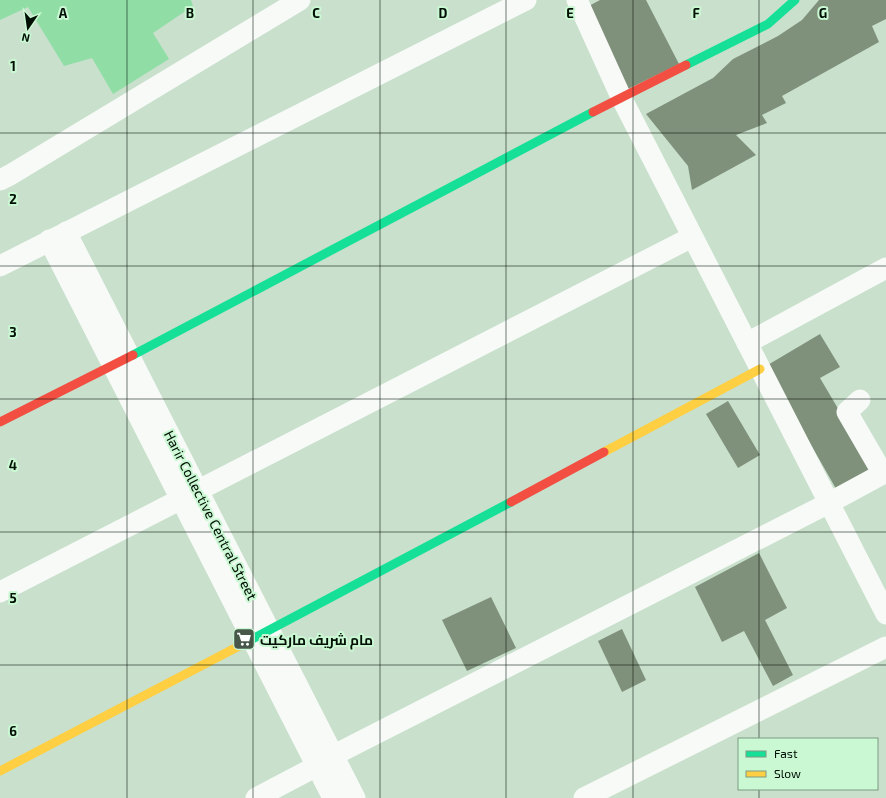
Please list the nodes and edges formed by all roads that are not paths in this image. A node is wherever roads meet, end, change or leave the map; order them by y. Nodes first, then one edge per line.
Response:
1 (300, 0) edge
2 (526, 0) edge
3 (577, 0) edge
4 (795, 0) edge
5 (621, 97) junction
6 (0, 180) edge
7 (58, 236) junction
8 (692, 237) junction
9 (0, 266) edge
10 (886, 268) edge
11 (747, 344) junction
12 (121, 361) junction
13 (760, 369) junction
14 (860, 400) dead end
15 (0, 422) edge
16 (885, 473) edge
17 (190, 495) junction
18 (829, 503) junction
19 (0, 592) edge
20 (886, 614) edge
21 (260, 634) junction
22 (886, 647) edge
23 (325, 761) junction
24 (0, 771) edge
25 (256, 798) edge
26 (333, 798) edge
27 (355, 798) edge
28 (584, 798) edge

1 - 6 street
2 - 7 street
3 - 5 street
4 - 5 street
5 - 8 street
5 - 12 street
7 - 9 street
7 - 12 street, Harir Collective Central Street
8 - 11 street
8 - 17 street
10 - 11 street
11 - 13 street
12 - 15 street
12 - 17 street, Harir Collective Central Street
13 - 18 street
13 - 21 street
14 - 16 street
16 - 18 street
17 - 19 street
17 - 21 street, Harir Collective Central Street
18 - 20 street
18 - 23 street
21 - 23 street, Harir Collective Central Street
21 - 24 street
22 - 28 street
23 - 25 street
23 - 26 street, Harir Collective Central Street
23 - 27 street, Harir Collective Central Street

